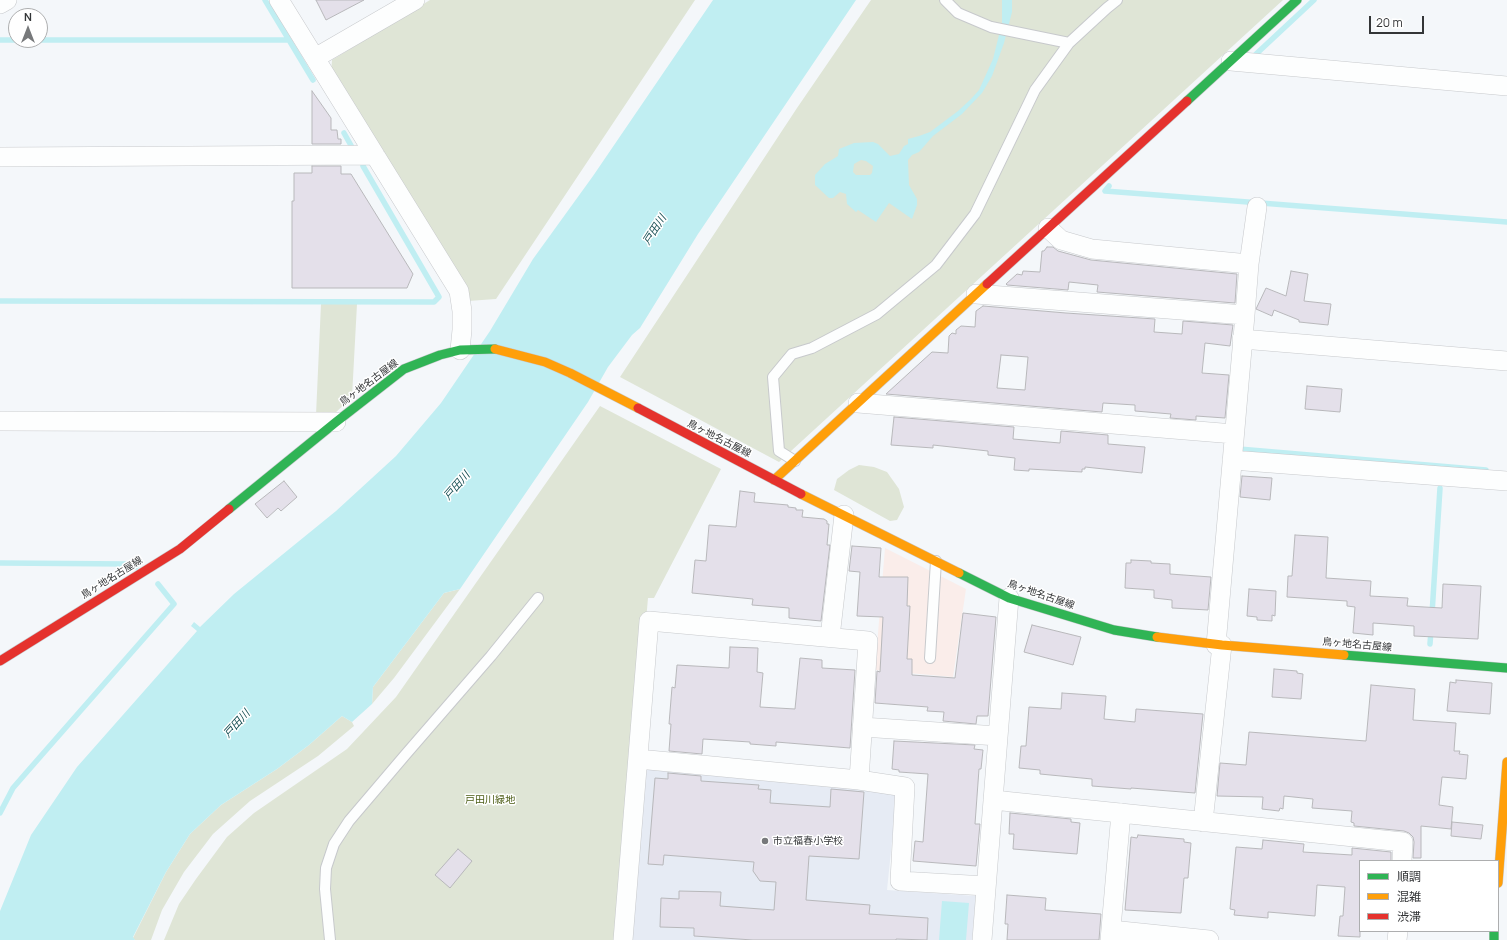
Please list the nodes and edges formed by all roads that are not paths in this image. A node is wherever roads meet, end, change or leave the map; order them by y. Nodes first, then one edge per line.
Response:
1 (6, 0) edge
2 (279, 0) edge
3 (415, 0) edge
4 (945, 0) edge
5 (1117, 0) edge
6 (1297, 0) edge
7 (0, 4) edge
8 (1069, 43) junction
9 (315, 58) junction
10 (1231, 61) junction
11 (1507, 86) edge
12 (375, 155) junction
13 (0, 157) edge
14 (1257, 207) dead end
15 (1048, 228) junction
16 (1249, 264) junction
17 (976, 294) junction
18 (1245, 315) junction
19 (1242, 339) junction
20 (460, 350) junction
21 (1507, 361) edge
22 (858, 403) junction
23 (0, 421) edge
24 (336, 422) junction
25 (1234, 434) junction
26 (1232, 460) junction
27 (795, 461) junction
28 (774, 480) junction
29 (1507, 481) edge
30 (844, 515) junction
31 (936, 561) junction
32 (538, 598) dead end
33 (1010, 598) junction
34 (830, 637) junction
35 (1219, 645) junction
36 (930, 658) dead end
37 (0, 661) edge
38 (1507, 668) edge
39 (862, 727) junction
40 (998, 736) junction
41 (638, 759) junction
42 (1507, 762) edge
43 (859, 780) junction
44 (993, 800) junction
45 (1121, 813) junction
46 (1203, 822) junction
47 (1504, 832) edge
48 (1402, 860) edge
49 (1499, 874) edge
50 (986, 886) junction
51 (1111, 935) edge
52 (330, 940) edge
53 (623, 940) edge
54 (982, 940) edge
55 (1209, 940) edge

1 - 7 street
2 - 9 street
3 - 9 street
4 - 8 lane
5 - 8 lane
6 - 10 main road
8 - 27 lane
9 - 12 street
10 - 11 street
10 - 15 main road
12 - 13 street
12 - 20 street
14 - 16 street
15 - 16 street
15 - 17 main road
16 - 18 street
17 - 18 street
17 - 22 main road
18 - 19 street
19 - 21 street
19 - 25 street
20 - 24 main road, 鳥ヶ地名古屋線
20 - 28 main road, 鳥ヶ地名古屋線
22 - 25 street
22 - 27 main road
23 - 24 street
24 - 37 main road, 鳥ヶ地名古屋線
25 - 26 street
26 - 29 street
26 - 35 street
27 - 28 main road
28 - 30 main road, 鳥ヶ地名古屋線
30 - 31 main road, 鳥ヶ地名古屋線
30 - 34 street
31 - 33 main road, 鳥ヶ地名古屋線
31 - 36 lane
32 - 52 lane
33 - 35 main road, 鳥ヶ地名古屋線
33 - 40 street
34 - 39 street
34 - 41 street
35 - 38 main road, 鳥ヶ地名古屋線
35 - 46 street
39 - 40 street
39 - 43 street
40 - 44 street
41 - 43 street
41 - 53 street
42 - 47 main road
43 - 50 street
44 - 45 street
44 - 50 street
45 - 46 street
45 - 51 street
46 - 48 street
47 - 49 main road
50 - 54 street
51 - 55 street

